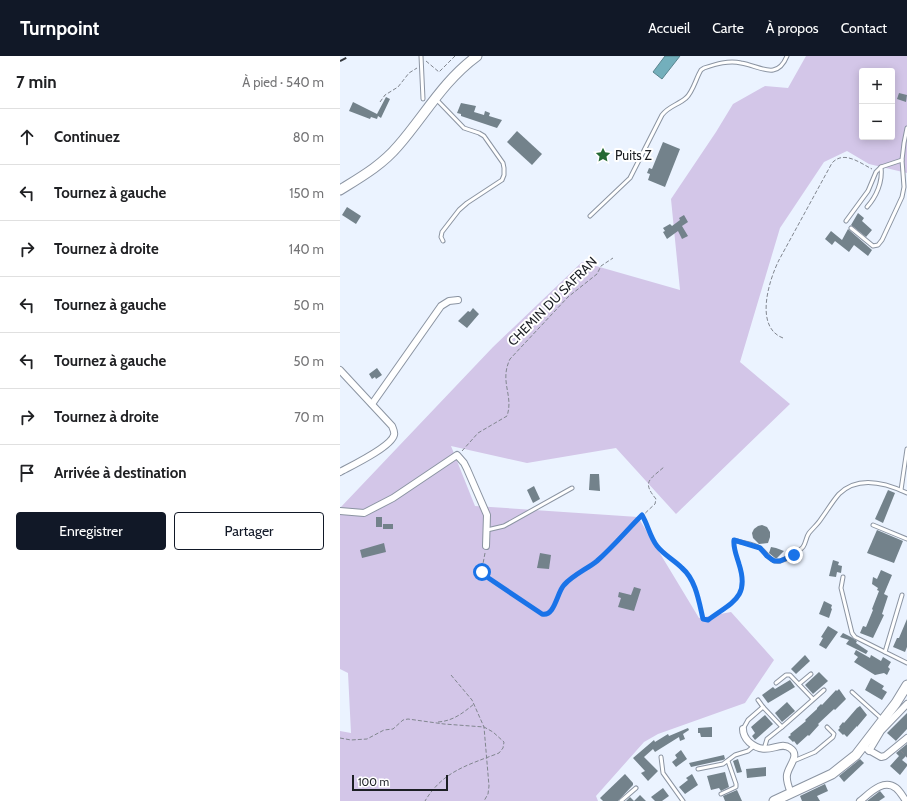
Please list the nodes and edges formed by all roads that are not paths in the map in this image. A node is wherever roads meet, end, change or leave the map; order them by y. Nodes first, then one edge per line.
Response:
1 (421, 56) edge
2 (476, 56) edge
3 (787, 56) edge
4 (435, 98) junction
5 (423, 99) dead end
6 (907, 128) edge
7 (902, 160) junction
8 (881, 167) junction
9 (340, 190) edge
10 (867, 207) dead end
11 (590, 216) dead end
12 (846, 221) dead end
13 (851, 228) dead end
14 (443, 241) dead end
15 (458, 300) dead end
16 (340, 370) edge
17 (372, 404) junction
18 (907, 449) edge
19 (905, 469) edge
20 (340, 472) edge
21 (572, 488) dead end
22 (901, 490) junction
23 (907, 493) edge
24 (340, 511) edge
25 (873, 525) dead end
26 (487, 530) junction
27 (907, 540) edge
28 (737, 541) road end
29 (486, 546) road end
30 (843, 577) dead end
31 (902, 595) dead end
32 (885, 652) junction
33 (907, 663) edge
34 (811, 674) dead end
35 (776, 682) dead end
36 (799, 684) junction
37 (907, 685) edge
38 (824, 690) dead end
39 (852, 692) dead end
40 (813, 699) junction
41 (758, 700) dead end
42 (907, 704) edge
43 (763, 707) junction
44 (883, 720) junction
45 (782, 727) junction
46 (827, 727) dead end
47 (743, 729) joint
48 (907, 738) edge
49 (754, 746) junction
50 (764, 749) junction
51 (866, 749) junction
52 (661, 757) dead end
53 (794, 760) junction
54 (728, 762) junction
55 (698, 769) dead end
56 (636, 788) dead end
57 (791, 793) junction
58 (721, 794) dead end
59 (621, 801) edge
60 (683, 801) edge
61 (774, 801) edge
62 (860, 801) edge
63 (906, 801) edge

1 - 5 lane
2 - 4 main road
3 - 11 lane
4 - 9 main road
4 - 14 lane
6 - 7 lane
7 - 8 lane
7 - 13 lane
8 - 10 lane
8 - 12 lane
15 - 17 street
16 - 17 street
17 - 20 street
18 - 19 lane
19 - 22 lane
21 - 26 lane
22 - 23 lane
22 - 28 lane
24 - 26 street
25 - 27 lane
26 - 29 street
30 - 32 lane
31 - 32 lane
32 - 33 lane
34 - 36 lane
35 - 36 lane
36 - 40 lane
37 - 44 main road
38 - 40 lane
39 - 44 lane
40 - 45 lane
41 - 43 lane
42 - 51 street
43 - 45 lane
43 - 47 lane
44 - 51 main road
45 - 50 lane
46 - 53 lane
47 - 49 street
48 - 51 street
49 - 50 street
49 - 54 lane
50 - 53 street
51 - 57 main road
52 - 60 lane
53 - 57 street
54 - 55 lane
54 - 58 lane
56 - 59 lane
57 - 61 main road
62 - 63 street

